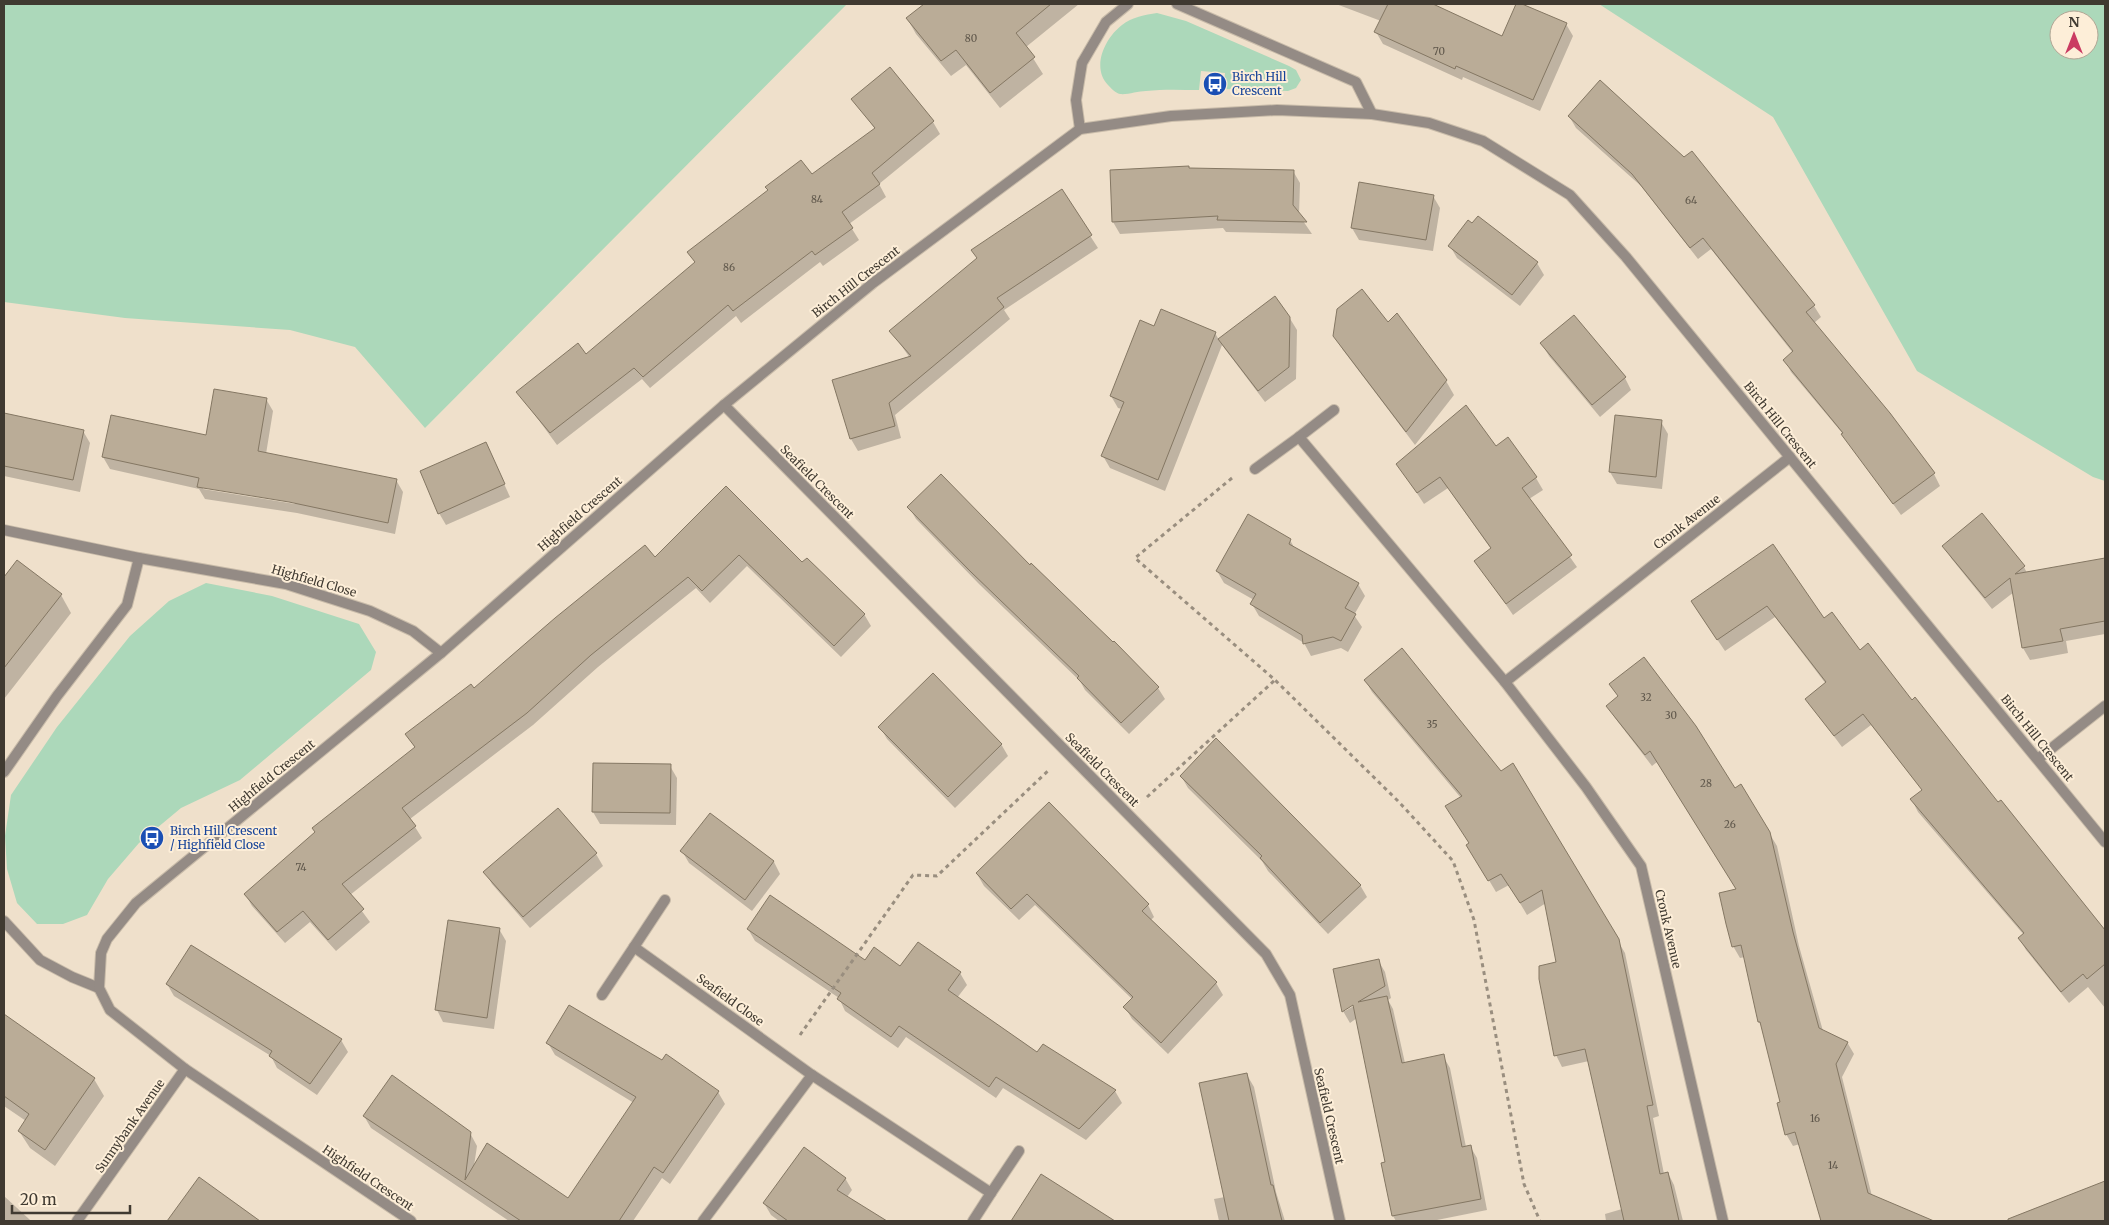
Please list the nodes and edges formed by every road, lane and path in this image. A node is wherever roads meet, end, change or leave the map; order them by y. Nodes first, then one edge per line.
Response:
1 (1128, 4) edge
2 (1177, 4) edge
3 (1372, 114) junction
4 (1080, 129) junction
5 (724, 405) junction
6 (1334, 410) dead end
7 (1299, 437) junction
8 (1790, 457) junction
9 (1255, 469) joint
10 (4, 530) edge
11 (139, 558) junction
12 (441, 654) junction
13 (1275, 680) junction
14 (1505, 682) junction
15 (2105, 706) edge
16 (1067, 753) junction
17 (2038, 759) junction
18 (4, 772) edge
19 (1128, 815) junction
20 (2105, 842) edge
21 (665, 900) dead end
22 (4, 921) edge
23 (634, 947) junction
24 (100, 988) junction
25 (602, 995) dead end
26 (785, 1056) junction
27 (185, 1069) junction
28 (812, 1074) junction
29 (1019, 1151) dead end
30 (991, 1193) junction
31 (77, 1221) edge
32 (410, 1221) edge
33 (703, 1221) edge
34 (973, 1221) edge
35 (1340, 1221) edge
36 (1540, 1221) edge
37 (1723, 1221) edge

1 - 4 street
2 - 3 street
3 - 4 street, Birch Hill Crescent
3 - 8 street, Birch Hill Crescent
4 - 5 street, Birch Hill Crescent
5 - 12 street, Highfield Crescent
5 - 16 street, Seafield Crescent
6 - 7 street
7 - 9 street
7 - 14 street, Cronk Avenue
8 - 14 street, Cronk Avenue
8 - 17 street, Birch Hill Crescent
9 - 13 path
10 - 11 street, Highfield Close
11 - 12 street, Highfield Close
11 - 18 street
12 - 24 street, Highfield Crescent
13 - 19 path
13 - 36 path
14 - 37 street, Cronk Avenue
15 - 17 street
16 - 19 street, Seafield Crescent
16 - 26 path
17 - 20 street, Birch Hill Crescent
19 - 35 street, Seafield Crescent
21 - 23 street
22 - 24 street
23 - 25 street
23 - 26 street, Seafield Close
24 - 27 street, Highfield Crescent
26 - 28 street, Seafield Close
27 - 31 street, Sunnybank Avenue
27 - 32 street, Highfield Crescent
28 - 30 street, Seafield Close
28 - 33 street
29 - 30 street
30 - 34 street

